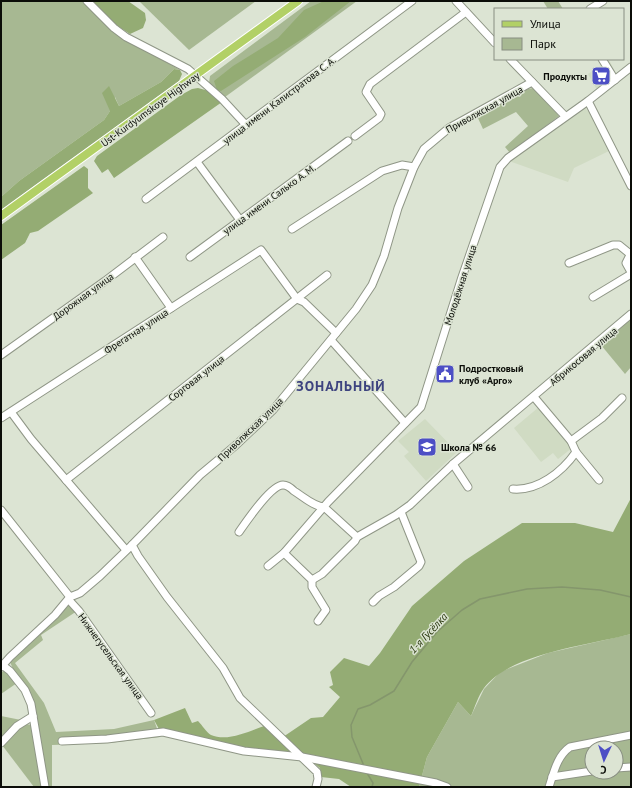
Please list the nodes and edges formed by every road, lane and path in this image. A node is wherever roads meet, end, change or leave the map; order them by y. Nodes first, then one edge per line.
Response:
1 (86, 1) edge
2 (298, 1) edge
3 (412, 1) edge
4 (456, 1) edge
5 (603, 1) edge
6 (592, 8) edge
7 (466, 12) junction
8 (494, 42) edge
9 (511, 60) edge
10 (603, 60) edge
11 (631, 67) edge
12 (196, 75) junction
13 (615, 80) junction
14 (532, 82) junction
15 (588, 101) junction
16 (566, 116) junction
17 (246, 125) junction
18 (355, 136) dead end
19 (348, 141) dead end
20 (197, 162) junction
21 (414, 167) junction
22 (631, 186) edge
23 (146, 199) dead end
24 (1, 216) edge
25 (240, 220) junction
26 (292, 229) dead end
27 (163, 237) dead end
28 (630, 253) edge
29 (135, 257) junction
30 (190, 257) dead end
31 (569, 262) dead end
32 (631, 273) edge
33 (327, 275) dead end
34 (593, 297) dead end
35 (297, 299) junction
36 (171, 308) junction
37 (631, 314) edge
38 (336, 333) junction
39 (331, 340) junction
40 (1, 355) edge
41 (534, 397) junction
42 (622, 398) dead end
43 (11, 412) junction
44 (1, 418) edge
45 (405, 423) junction
46 (571, 441) junction
47 (576, 452) junction
48 (453, 464) junction
49 (66, 480) junction
50 (600, 480) dead end
51 (468, 487) dead end
52 (513, 489) dead end
53 (324, 507) junction
54 (1, 510) edge
55 (401, 512) junction
56 (239, 532) dead end
57 (357, 538) junction
58 (132, 545) junction
59 (126, 550) junction
60 (284, 553) junction
61 (268, 566) dead end
62 (312, 580) junction
63 (69, 599) junction
64 (373, 602) dead end
65 (318, 621) dead end
66 (2, 665) edge
67 (152, 713) dead end
68 (33, 716) junction
69 (631, 735) edge
70 (62, 741) dead end
71 (1, 743) edge
72 (302, 757) junction
73 (584, 772) edge
74 (552, 777) junction
75 (45, 787) edge
76 (316, 787) edge
77 (446, 787) edge
78 (549, 787) edge

1 - 12 street
2 - 12 main road, Ust-Kurdyumskoye Highway
3 - 17 street, улица имени Калистратова С. А.
4 - 7 street
5 - 6 street
7 - 8 street
7 - 18 street
9 - 14 street
10 - 13 street
11 - 13 street, Молодёжная улица
12 - 17 street
12 - 24 main road, Ust-Kurdyumskoye Highway
13 - 15 street, Молодёжная улица
14 - 16 street
14 - 21 street, Приволжская улица
15 - 16 street, Молодёжная улица
15 - 22 street
16 - 45 street, Молодёжная улица
17 - 20 street, улица имени Калистратова С. А.
19 - 25 street, улица имени Салько А. М.
20 - 23 street, улица имени Калистратова С. А.
20 - 25 street
21 - 26 street
21 - 38 street, Приволжская улица
25 - 30 street, улица имени Салько А. М.
27 - 29 street, Дорожная улица
28 - 31 street
28 - 32 street
29 - 36 street
29 - 40 street, Дорожная улица
32 - 34 street
33 - 35 street, Сорговая улица
35 - 36 street, Фрегатная улица
35 - 38 street
35 - 49 street, Сорговая улица
36 - 43 street, Фрегатная улица
37 - 41 street, Абрикосовая улица
38 - 39 street, Приволжская улица
39 - 45 street
39 - 58 street, Приволжская улица
41 - 46 street
41 - 48 street, Абрикосовая улица
42 - 46 street
43 - 44 street, Фрегатная улица
43 - 49 street
45 - 53 street, Молодёжная улица
46 - 47 street
47 - 50 street
47 - 52 street
48 - 51 street
48 - 55 street, Абрикосовая улица
49 - 59 street
53 - 56 street
53 - 57 street
53 - 60 street, Молодёжная улица
54 - 63 street, Нижнегусельская улица
55 - 57 street, Абрикосовая улица
55 - 64 street
57 - 62 street, Абрикосовая улица
58 - 59 street, Приволжская улица
58 - 72 street
59 - 63 street, Приволжская улица
60 - 61 street, Молодёжная улица
60 - 62 street
62 - 65 street
63 - 66 street, Приволжская улица
63 - 67 street, Нижнегусельская улица
66 - 68 street
68 - 71 street
68 - 75 street
69 - 74 street
70 - 72 street
72 - 76 street
72 - 77 street
73 - 74 street
74 - 78 street

